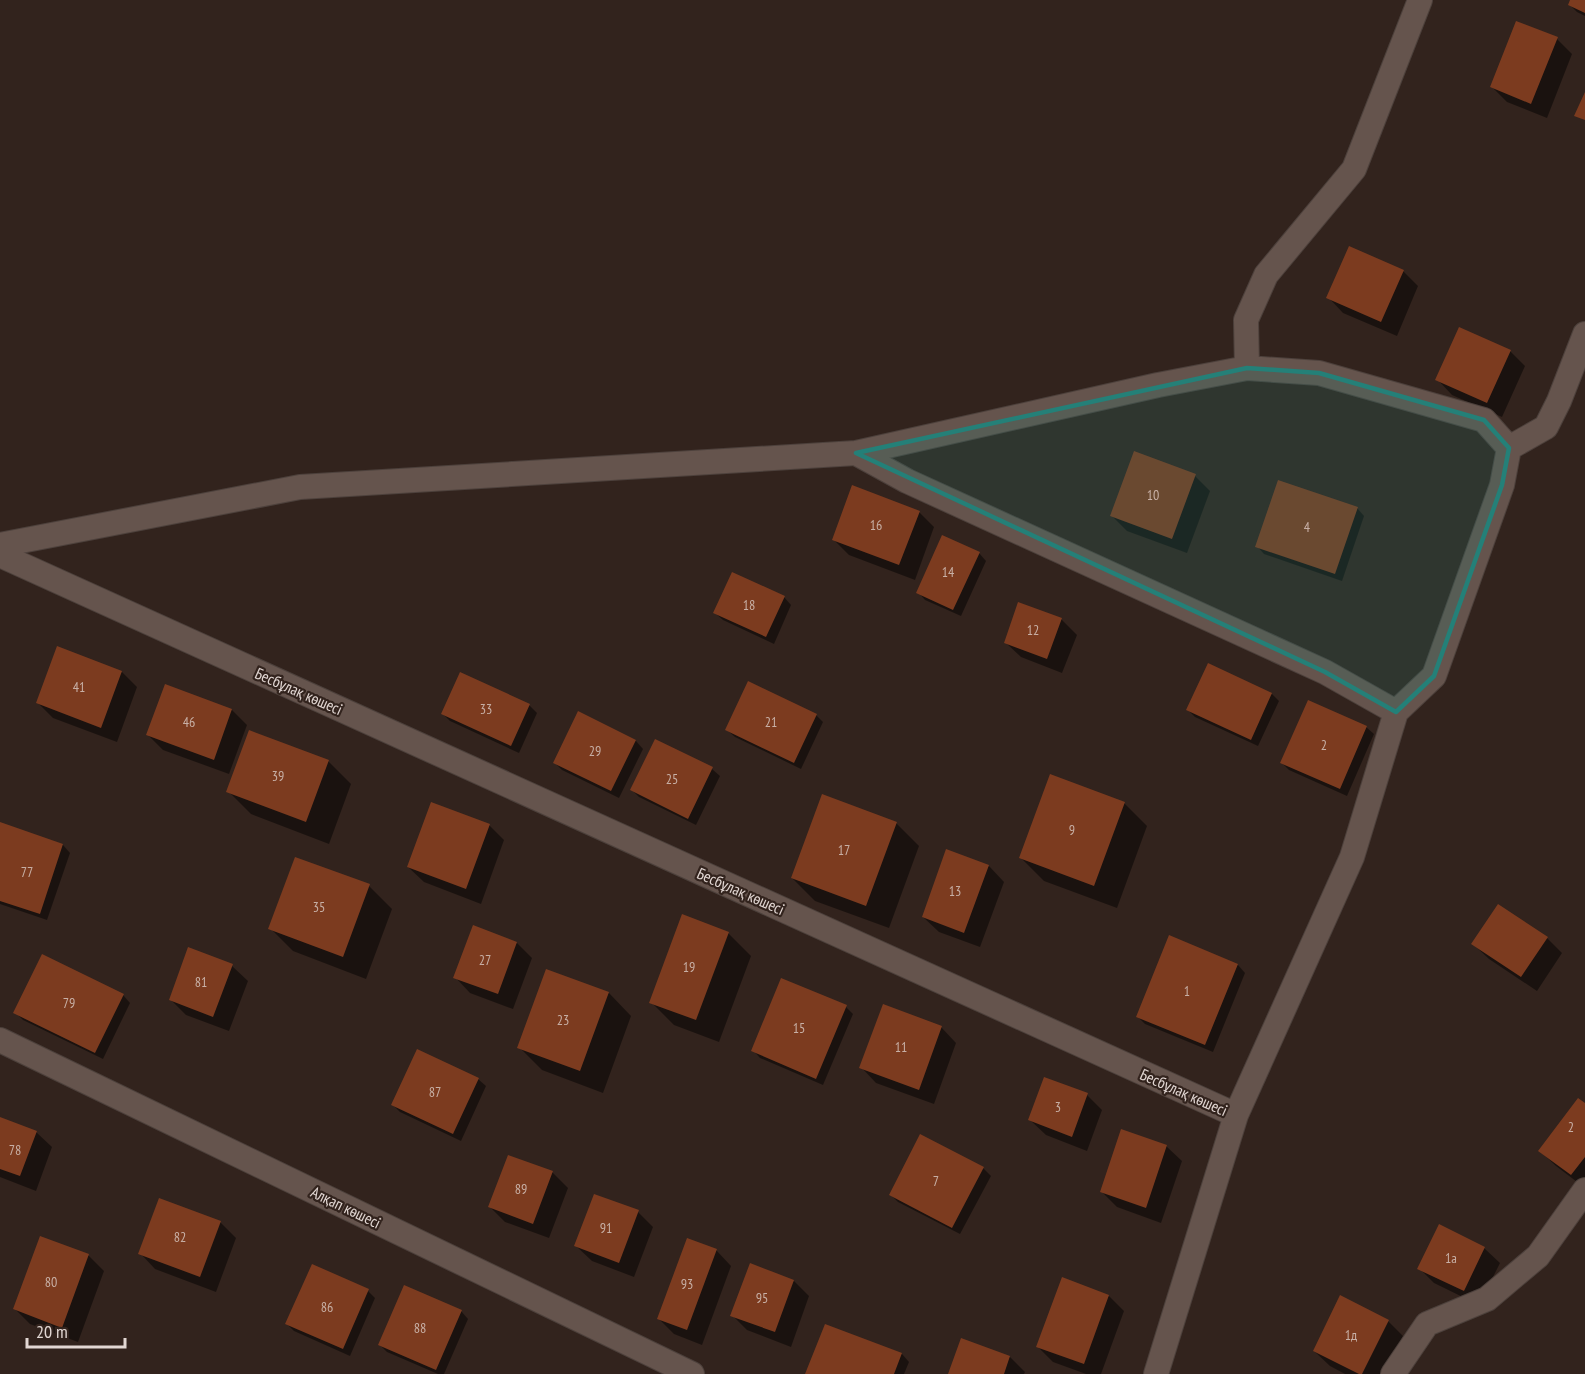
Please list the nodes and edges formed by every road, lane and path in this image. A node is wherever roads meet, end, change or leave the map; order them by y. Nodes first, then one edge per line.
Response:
1 (1420, 0) edge
2 (1585, 334) edge
3 (1247, 368) junction
4 (1509, 448) junction
5 (856, 453) junction
6 (0, 545) edge
7 (0, 555) edge
8 (1396, 712) junction
9 (0, 1040) edge
10 (1236, 1115) junction
11 (1585, 1190) edge
12 (692, 1374) edge
13 (1156, 1374) edge
14 (1394, 1374) edge

1 - 3 street
2 - 4 street
3 - 4 street
3 - 5 street
4 - 8 street
5 - 6 street
5 - 8 street
7 - 10 street, Бесбұлақ көшесі
8 - 10 street
9 - 12 street, Алқап көшесі
10 - 13 street, Бесбұлақ көшесі
11 - 14 street

